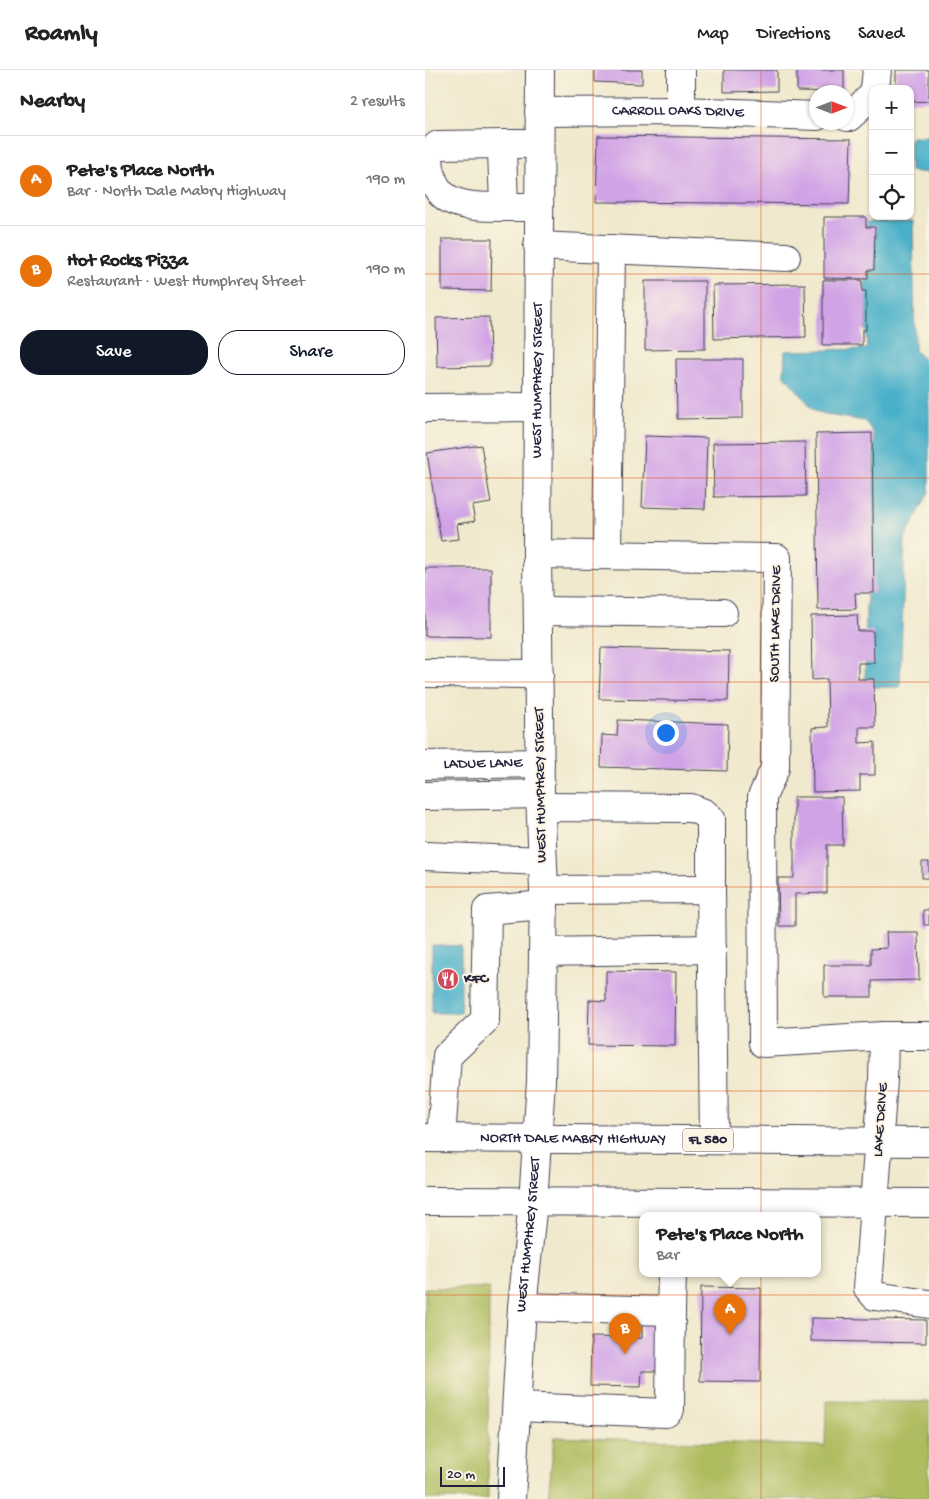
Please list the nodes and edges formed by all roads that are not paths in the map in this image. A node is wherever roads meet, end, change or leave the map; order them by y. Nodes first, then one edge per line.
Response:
1 (540, 70) edge
2 (681, 70) edge
3 (877, 70) edge
4 (875, 85) edge
5 (869, 99) edge
6 (681, 111) junction
7 (539, 112) junction
8 (854, 112) edge
9 (809, 116) edge
10 (504, 144) junction
11 (539, 144) junction
12 (539, 206) junction
13 (508, 207) junction
14 (539, 246) junction
15 (611, 250) junction
16 (786, 258) dead end
17 (538, 407) junction
18 (425, 408) edge
19 (537, 554) junction
20 (607, 556) junction
21 (538, 611) junction
22 (723, 613) dead end
23 (425, 673) edge
24 (539, 674) junction
25 (540, 763) junction
26 (425, 765) edge
27 (425, 796) edge
28 (540, 800) junction
29 (425, 856) edge
30 (542, 861) junction
31 (711, 890) junction
32 (543, 897) junction
33 (712, 949) junction
34 (543, 952) junction
35 (884, 1036) junction
36 (929, 1036) edge
37 (436, 1066) edge
38 (433, 1138) edge
39 (537, 1140) junction
40 (714, 1140) junction
41 (879, 1141) junction
42 (929, 1142) edge
43 (425, 1201) edge
44 (533, 1202) junction
45 (875, 1204) junction
46 (929, 1204) edge
47 (673, 1209) edge
48 (672, 1277) edge
49 (929, 1304) edge
50 (522, 1308) junction
51 (671, 1311) junction
52 (517, 1407) junction
53 (511, 1499) edge

1 - 7 street, WEST HUMPHREY STREET
2 - 6 street
3 - 4 street
5 - 8 street
6 - 7 street, CARROLL OAKS DRIVE
6 - 9 street, CARROLL OAKS DRIVE
7 - 11 street, WEST HUMPHREY STREET
10 - 11 street
10 - 13 street
10 - 13 street
11 - 12 street, WEST HUMPHREY STREET
12 - 13 street
12 - 14 street, WEST HUMPHREY STREET
14 - 15 street
14 - 17 street, WEST HUMPHREY STREET
15 - 16 street
15 - 20 street
17 - 18 street
17 - 19 street, WEST HUMPHREY STREET
19 - 20 street
19 - 21 street, WEST HUMPHREY STREET
20 - 35 street, SOUTH LAKE DRIVE
21 - 22 street
21 - 24 street, WEST HUMPHREY STREET
23 - 24 street
24 - 25 street, WEST HUMPHREY STREET
25 - 26 street, LADUE LANE
25 - 28 street, WEST HUMPHREY STREET
27 - 28 street
28 - 30 street, WEST HUMPHREY STREET
28 - 31 street
29 - 30 street
30 - 32 street, WEST HUMPHREY STREET
31 - 32 street
31 - 33 street
32 - 34 street, WEST HUMPHREY STREET
32 - 37 street
33 - 34 street
33 - 40 street
34 - 39 street, WEST HUMPHREY STREET
35 - 36 street
35 - 41 street, LAKE DRIVE
37 - 38 street
38 - 39 street, NORTH DALE MABRY HIGHWAY / FL 580
39 - 40 street, NORTH DALE MABRY HIGHWAY / FL 580
39 - 44 street, WEST HUMPHREY STREET
40 - 41 street, NORTH DALE MABRY HIGHWAY / FL 580
41 - 42 street, NORTH DALE MABRY HIGHWAY / FL 580
41 - 45 street, LAKE DRIVE
43 - 44 street
44 - 47 street
44 - 50 street, WEST HUMPHREY STREET
45 - 46 street
45 - 47 street
45 - 49 street, LAKE DRIVE
48 - 51 street
50 - 51 street
50 - 52 street, WEST HUMPHREY STREET
51 - 52 street
52 - 53 street, WEST HUMPHREY STREET

